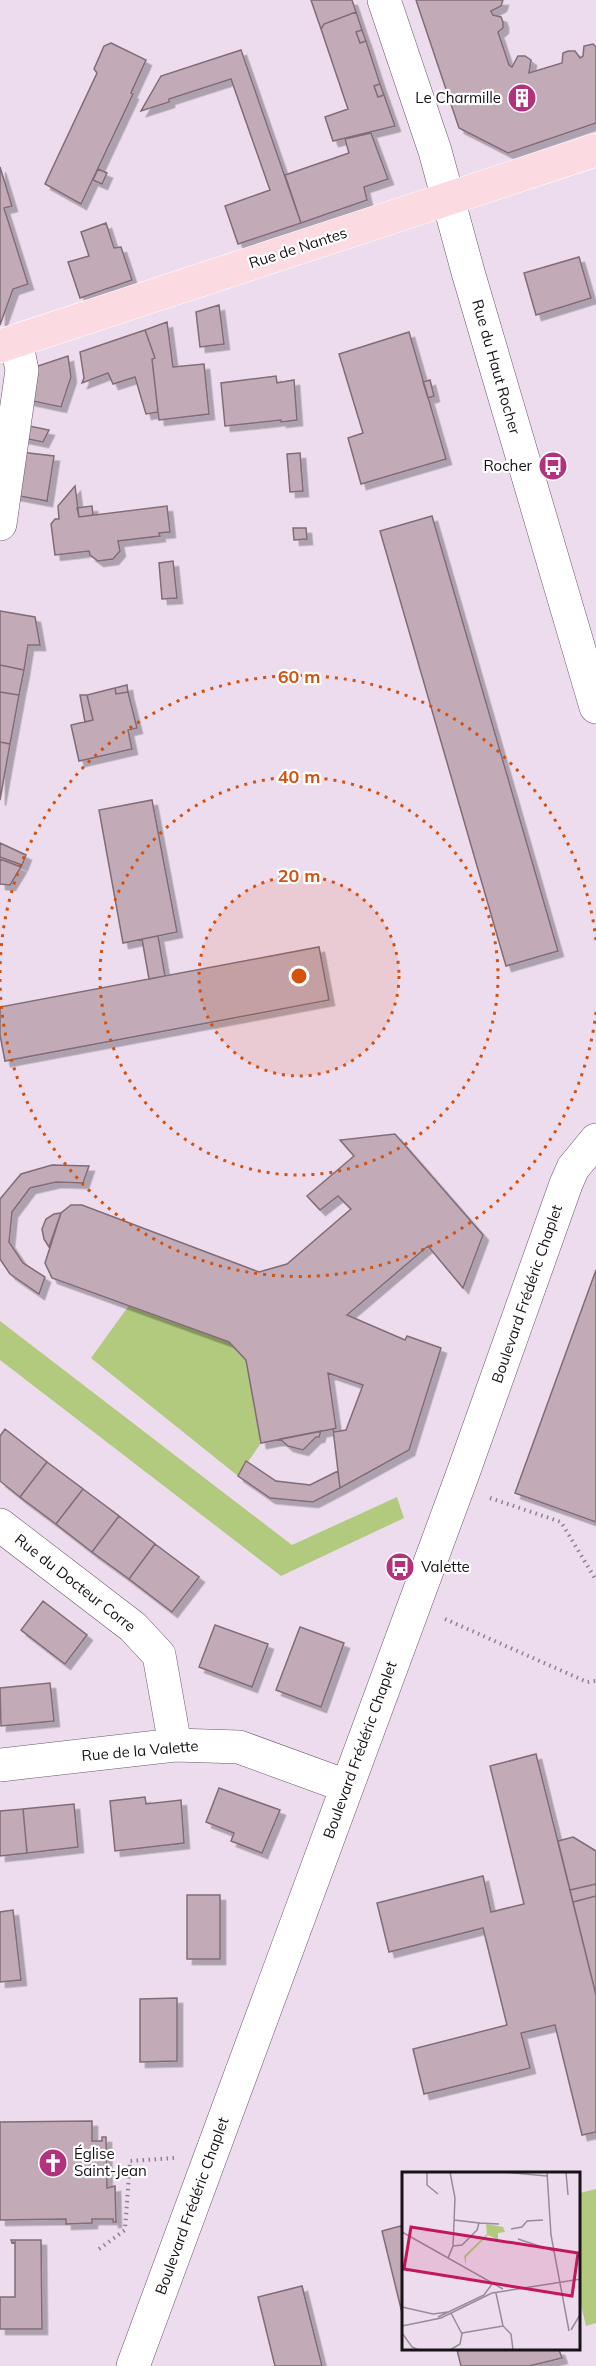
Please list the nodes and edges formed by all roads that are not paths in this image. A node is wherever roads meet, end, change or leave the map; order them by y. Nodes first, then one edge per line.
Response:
1 (384, 0) edge
2 (596, 150) edge
3 (447, 200) junction
4 (8, 344) edge
5 (0, 524) edge
6 (596, 707) edge
7 (596, 1140) edge
8 (0, 1525) edge
9 (175, 1745) junction
10 (0, 1765) edge
11 (346, 1786) junction
12 (133, 2366) edge

1 - 3 street, Rue du Haut Rocher
2 - 3 main road, Rue de Nantes
3 - 4 main road, Rue de Nantes
3 - 6 street, Rue du Haut Rocher
4 - 5 street
7 - 11 street, Boulevard Frédéric Chaplet
8 - 9 street, Rue du Docteur Corre
9 - 10 street, Rue de la Valette
9 - 11 street, Rue de la Valette
11 - 12 street, Boulevard Frédéric Chaplet

